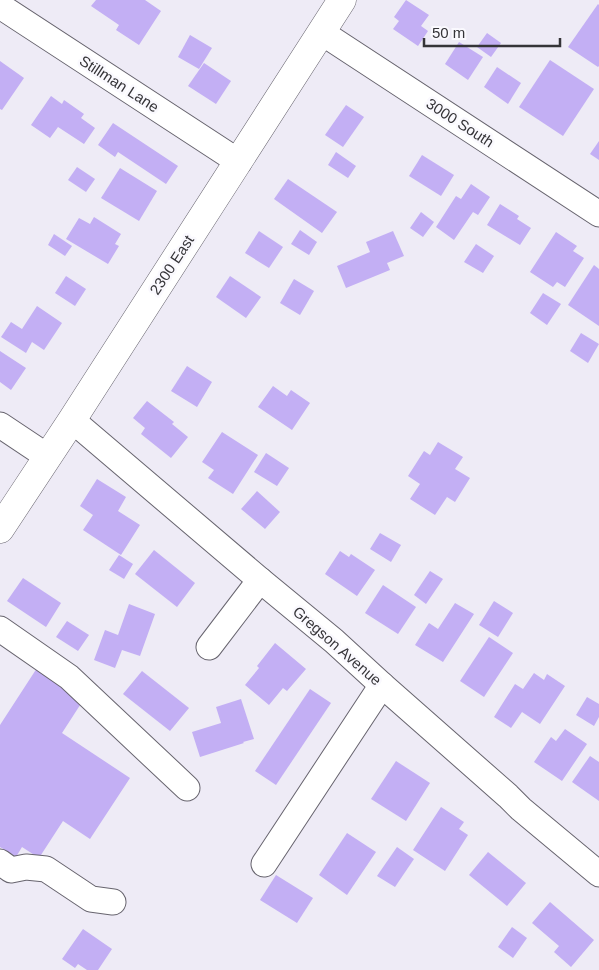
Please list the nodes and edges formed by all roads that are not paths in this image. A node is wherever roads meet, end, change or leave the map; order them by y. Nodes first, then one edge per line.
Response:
1 (342, 0) edge
2 (0, 6) edge
3 (321, 32) junction
4 (239, 162) junction
5 (599, 214) edge
6 (72, 420) junction
7 (0, 425) edge
8 (48, 457) junction
9 (0, 529) edge
10 (260, 580) junction
11 (0, 629) edge
12 (209, 646) dead end
13 (382, 685) junction
14 (187, 788) dead end
15 (0, 862) edge
16 (264, 864) dead end
17 (599, 874) edge
18 (113, 902) dead end

1 - 3 main road, 2300 East
2 - 4 street, Stillman Lane
3 - 4 main road, 2300 East
3 - 5 street, 3000 South
4 - 6 main road, 2300 East
6 - 8 main road, 2300 East
6 - 10 street, Gregson Avenue
7 - 8 street
8 - 9 main road, 2300 East
10 - 12 street
10 - 13 street, Gregson Avenue
11 - 14 street
13 - 16 street
13 - 17 street, Gregson Avenue
15 - 18 street

